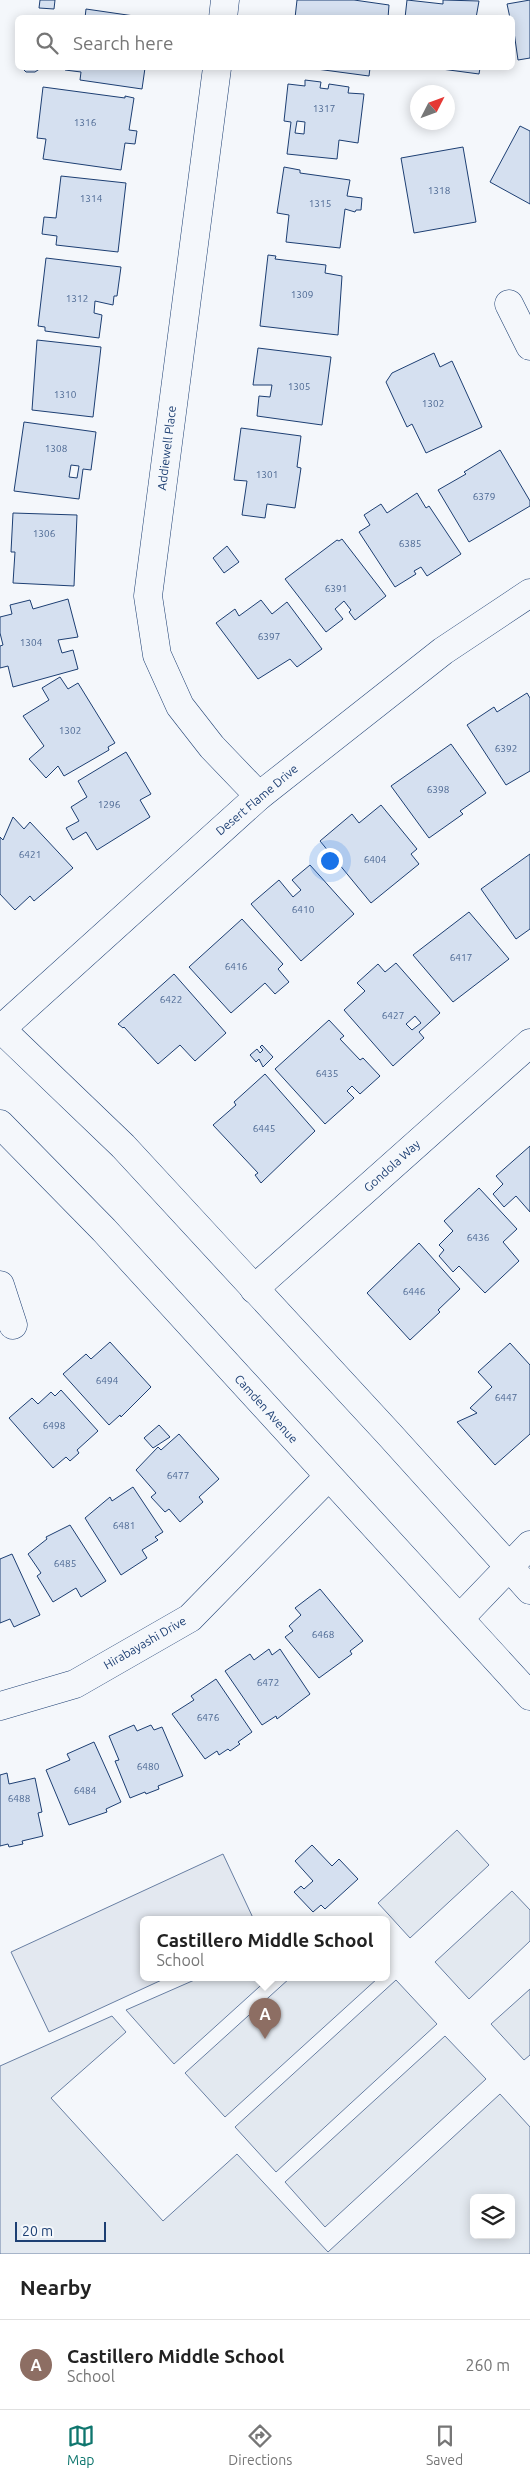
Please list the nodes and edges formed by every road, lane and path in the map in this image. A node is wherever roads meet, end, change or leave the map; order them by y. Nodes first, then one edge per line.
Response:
1 (225, 0) edge
2 (223, 15) edge
3 (217, 70) edge
4 (509, 304) dead end
5 (530, 346) edge
6 (530, 593) edge
7 (259, 796) junction
8 (1, 1029) edge
9 (530, 1043) edge
10 (0, 1124) edge
11 (0, 1286) edge
12 (254, 1289) junction
13 (13, 1325) dead end
14 (328, 1477) junction
15 (530, 1546) edge
16 (509, 1567) junction
17 (530, 1590) edge
18 (460, 1618) junction
19 (530, 1696) edge
20 (0, 1706) edge

1 - 2 street
3 - 7 street, Addiewell Place
4 - 5 street
6 - 7 street, Desert Flame Drive
7 - 8 street, Desert Flame Drive
8 - 12 street
9 - 12 street, Gondola Way
10 - 14 street, Camden Avenue
11 - 13 street
12 - 16 street
14 - 18 street, Camden Avenue
14 - 20 street, Hirabayashi Drive
15 - 16 street
16 - 17 street
16 - 18 street
18 - 19 street, Camden Avenue

